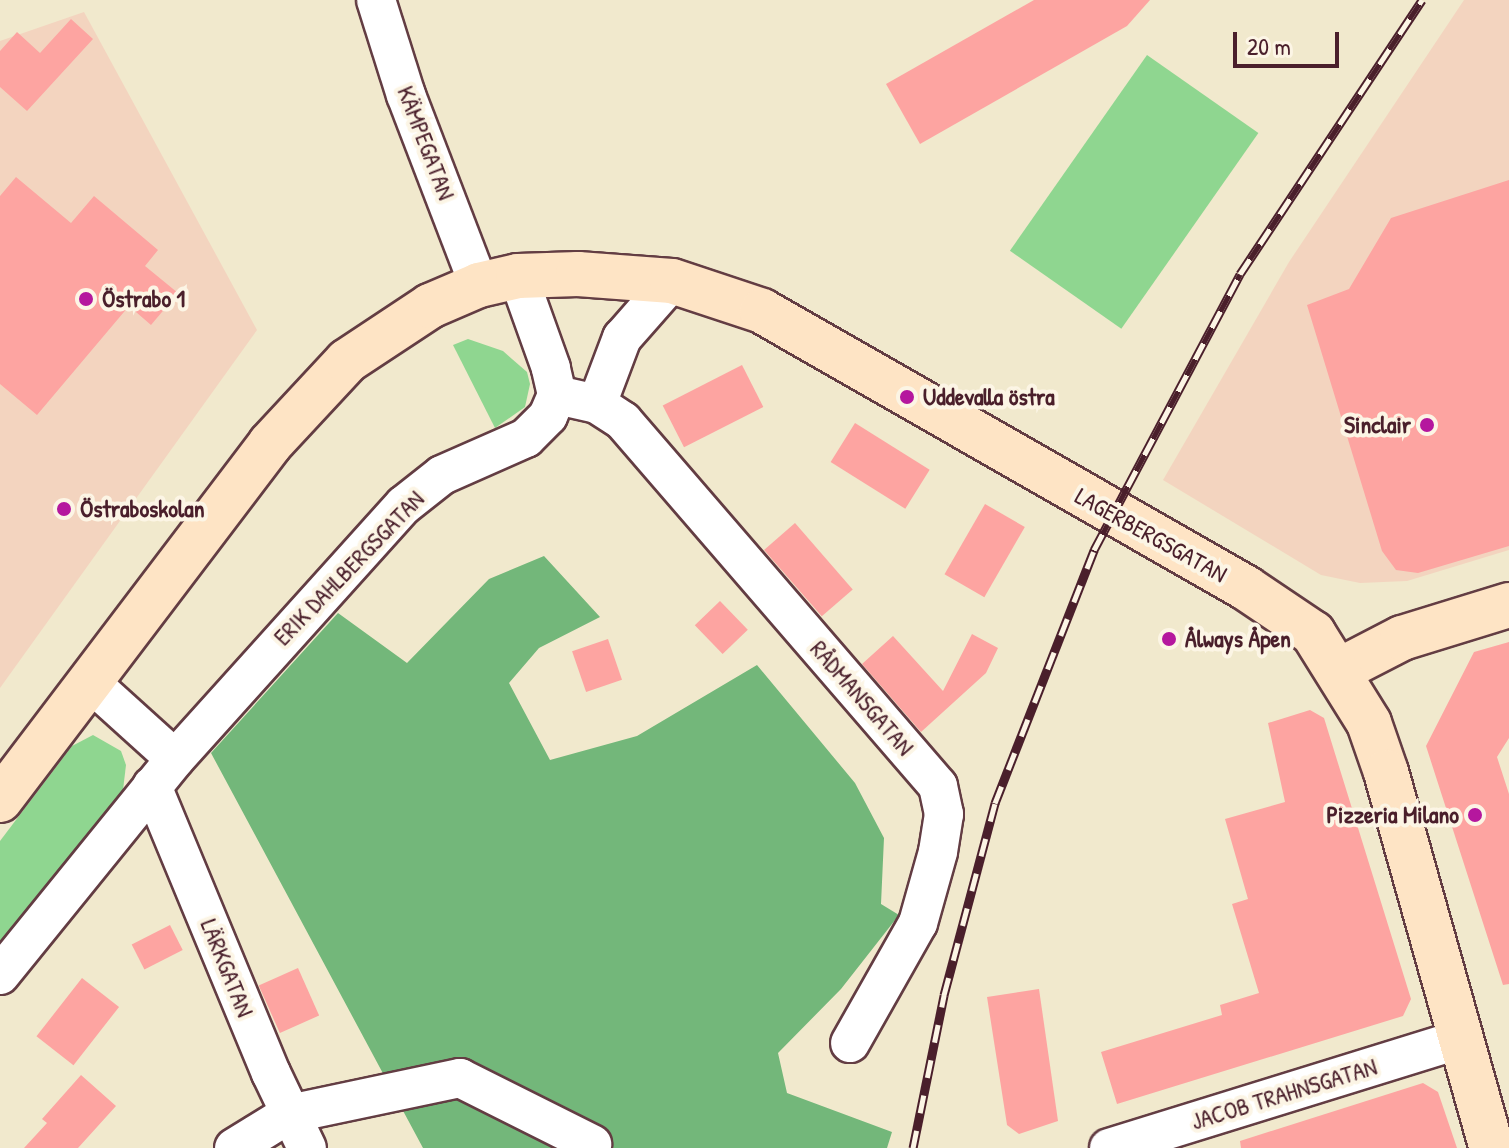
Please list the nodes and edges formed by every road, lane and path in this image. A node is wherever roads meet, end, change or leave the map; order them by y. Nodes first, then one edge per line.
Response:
1 (376, 0) edge
2 (498, 281) junction
3 (672, 281) junction
4 (557, 395) junction
5 (597, 404) junction
6 (1509, 605) edge
7 (1340, 670) junction
8 (91, 683) junction
9 (163, 772) junction
10 (0, 800) edge
11 (0, 975) edge
12 (1458, 1040) junction
13 (850, 1043) dead end
14 (289, 1114) junction
15 (592, 1144) dead end
16 (234, 1148) edge
17 (307, 1148) edge
18 (1109, 1148) edge
19 (1492, 1148) edge

1 - 2 street, KÄMPEGATAN
2 - 3 street, LAGERBERGSGATAN
2 - 4 street
2 - 8 street
3 - 5 street
3 - 7 street, LAGERBERGSGATAN
4 - 5 street, RÅDMANSGATAN
4 - 9 street, ERIK DAHLBERGSGATAN
5 - 13 street, RÅDMANSGATAN
6 - 7 street
7 - 12 street, LAGERBERGSGATAN
8 - 9 street
8 - 10 street
9 - 11 street, ERIK DAHLBERGSGATAN
9 - 14 street, LÄRKGATAN
12 - 18 street, JACOB TRAHNSGATAN
12 - 19 street, LAGERBERGSGATAN
14 - 15 street
14 - 16 street
14 - 17 street, LÄRKGATAN

